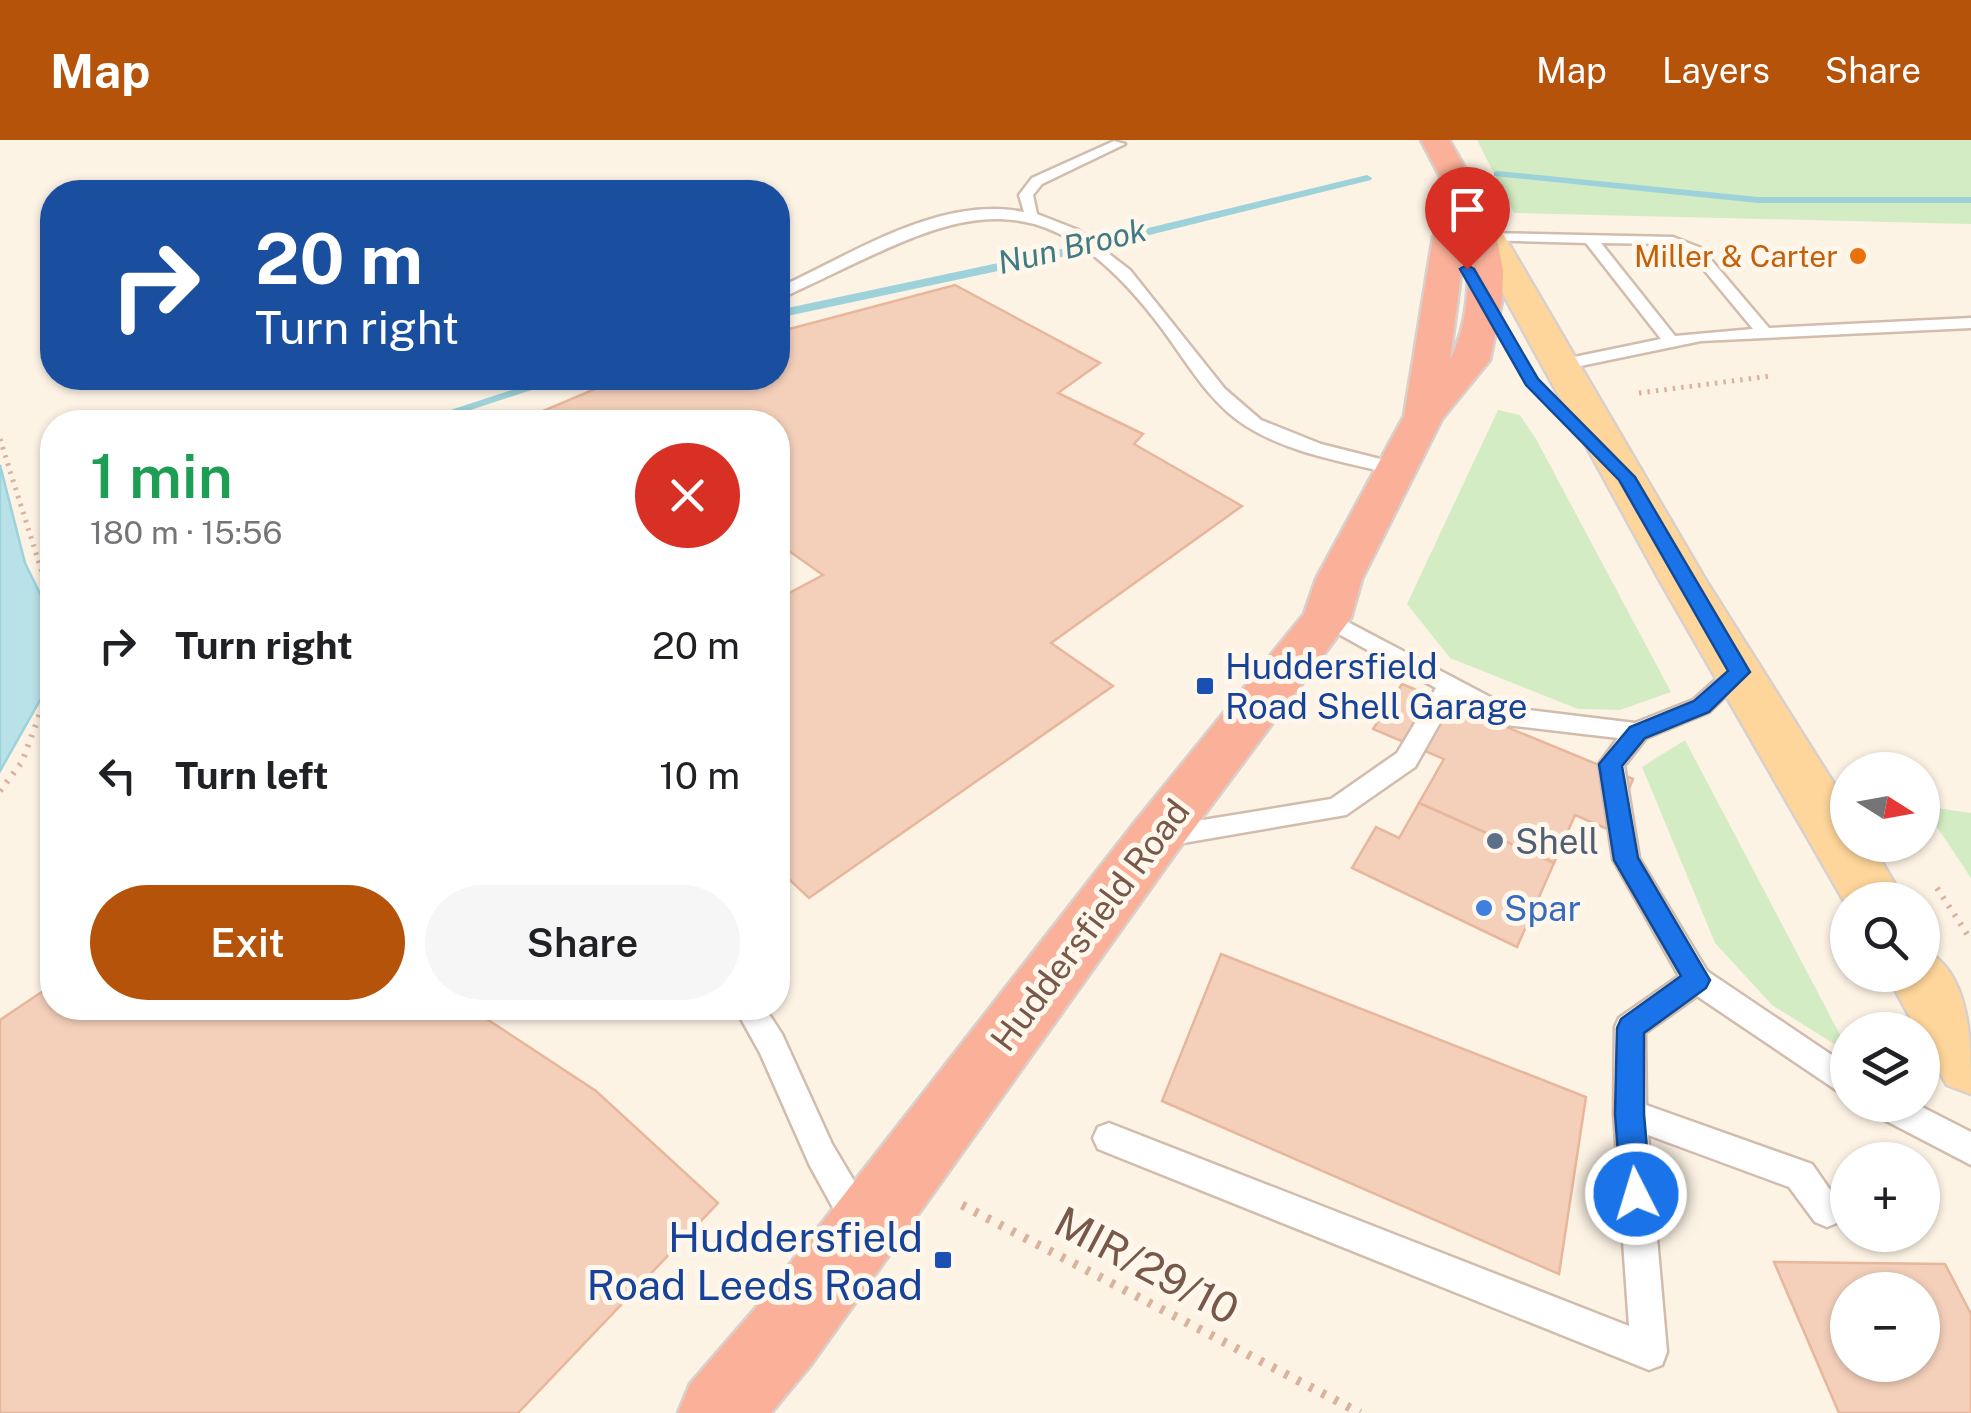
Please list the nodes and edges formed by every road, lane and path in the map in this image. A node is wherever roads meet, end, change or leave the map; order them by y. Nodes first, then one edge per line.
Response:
1 (1434, 140) edge
2 (1119, 144) dead end
3 (1031, 214) junction
4 (1471, 230) junction
5 (1592, 240) junction
6 (790, 288) edge
7 (1485, 300) junction
8 (1971, 323) edge
9 (1765, 333) junction
10 (1672, 342) junction
11 (1560, 365) junction
12 (0, 439) edge
13 (1410, 442) junction
14 (1626, 477) junction
15 (40, 566) edge
16 (1328, 618) junction
17 (1739, 672) junction
18 (1450, 685) junction
19 (40, 713) edge
20 (1638, 732) junction
21 (0, 791) edge
22 (1154, 838) junction
23 (1930, 877) dead end
24 (1863, 882) edge
25 (1971, 940) edge
26 (1697, 980) junction
27 (1929, 992) edge
28 (756, 1020) edge
29 (1971, 1063) edge
30 (1830, 1072) edge
31 (1630, 1114) junction
32 (1918, 1122) edge
33 (1110, 1138) dead end
34 (1971, 1150) edge
35 (904, 1174) junction
36 (1827, 1210) dead end
37 (864, 1230) junction
38 (719, 1413) edge
39 (1360, 1413) edge

1 - 4 highway
2 - 3 lane
3 - 6 lane
3 - 13 lane
4 - 5 lane
4 - 7 highway
4 - 11 main road
4 - 13 highway, Huddersfield Road
5 - 9 lane
5 - 10 lane
7 - 11 main road
7 - 13 highway, Huddersfield Road
7 - 14 main road
8 - 9 lane
9 - 10 lane
10 - 11 lane
11 - 14 main road
12 - 15 path
13 - 16 highway, Huddersfield Road
14 - 17 main road
16 - 18 lane
16 - 22 highway, Huddersfield Road
17 - 20 lane
17 - 24 main road
18 - 20 lane
18 - 22 lane
19 - 21 path
20 - 26 lane
22 - 35 highway, Huddersfield Road
23 - 25 path
26 - 30 lane
26 - 31 lane
27 - 29 main road
28 - 37 lane
31 - 33 lane
31 - 36 lane
32 - 34 lane
35 - 37 highway, Huddersfield Road
35 - 39 path, MIR/29/10
37 - 38 highway, Huddersfield Road

